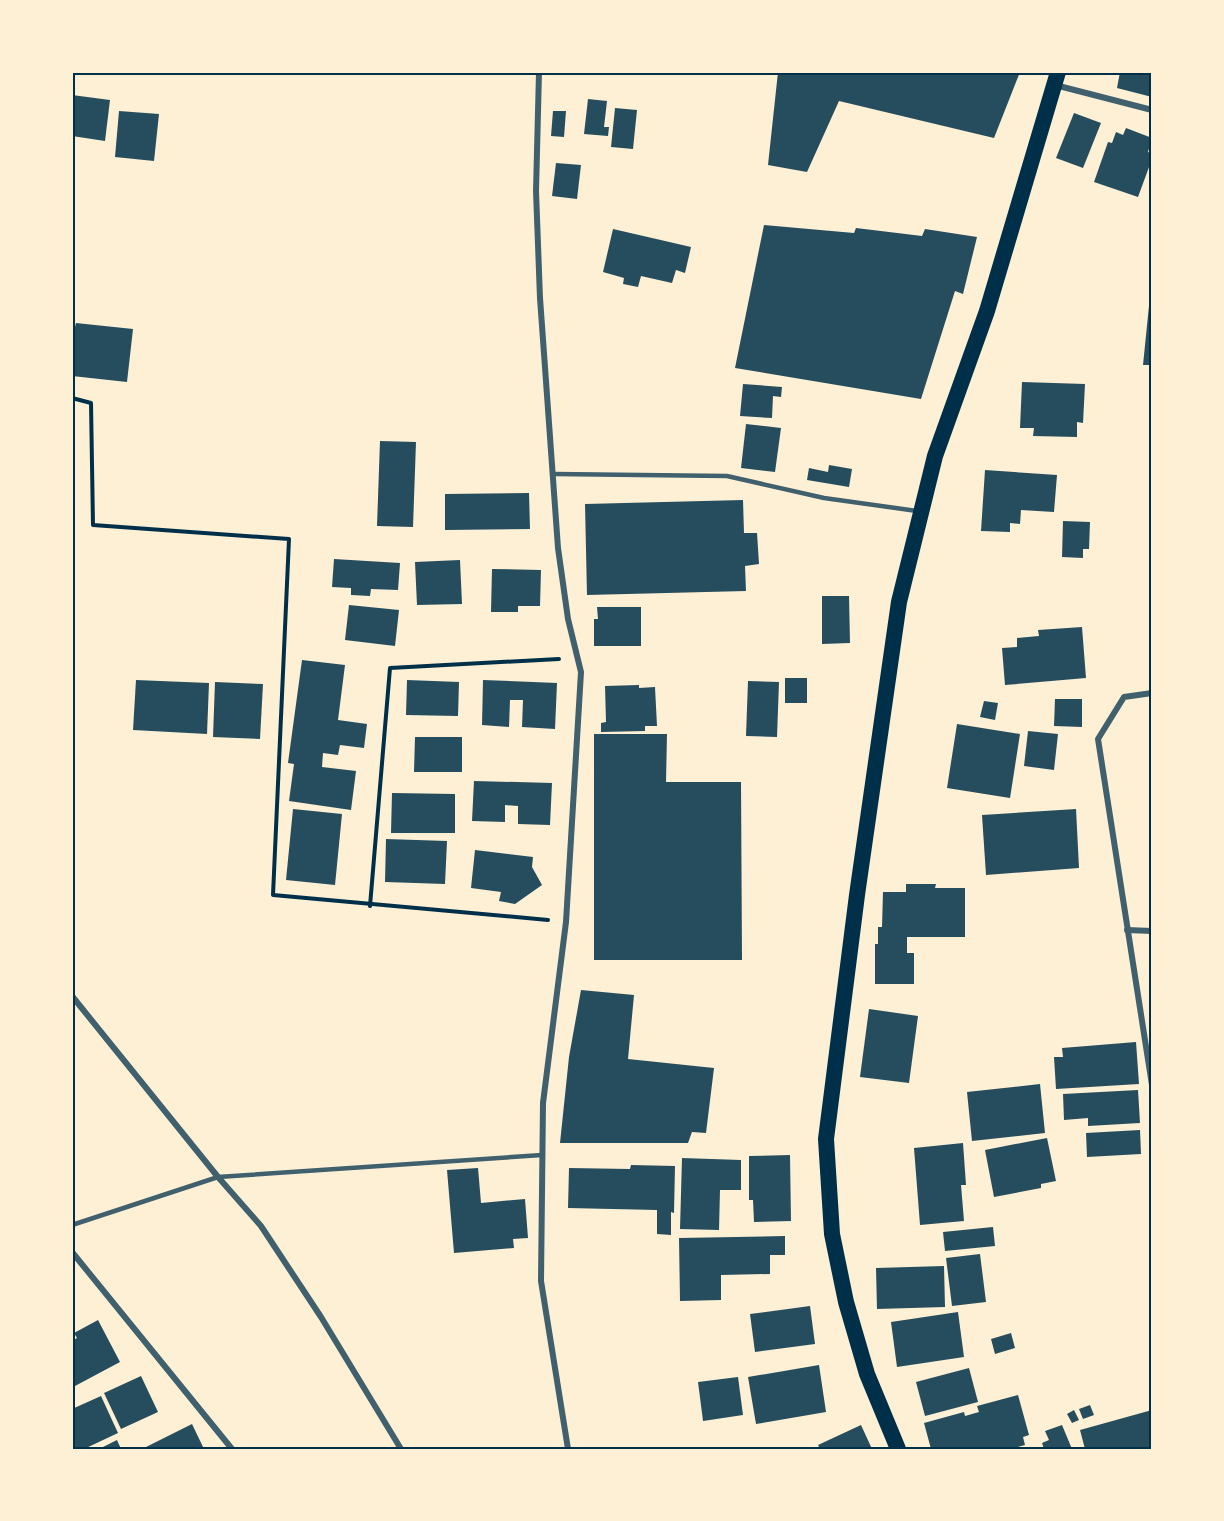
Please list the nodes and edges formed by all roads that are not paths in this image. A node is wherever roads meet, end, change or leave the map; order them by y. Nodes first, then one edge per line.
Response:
1 (539, 72) edge
2 (1057, 78) edge
3 (1152, 110) edge
4 (554, 474) junction
5 (921, 512) junction
6 (1152, 693) edge
7 (1127, 930) junction
8 (1152, 931) edge
9 (72, 996) edge
10 (1152, 1084) edge
11 (542, 1155) junction
12 (218, 1177) junction
13 (72, 1226) edge
14 (72, 1252) edge
15 (232, 1449) edge
16 (401, 1449) edge
17 (568, 1449) edge
18 (898, 1449) edge

1 - 4 street
2 - 3 street
2 - 5 highway
4 - 5 lane
4 - 11 street
5 - 18 highway
6 - 7 street
7 - 8 street
7 - 10 street
9 - 12 street
11 - 12 lane
11 - 17 street
12 - 13 lane
12 - 16 street
14 - 15 street

